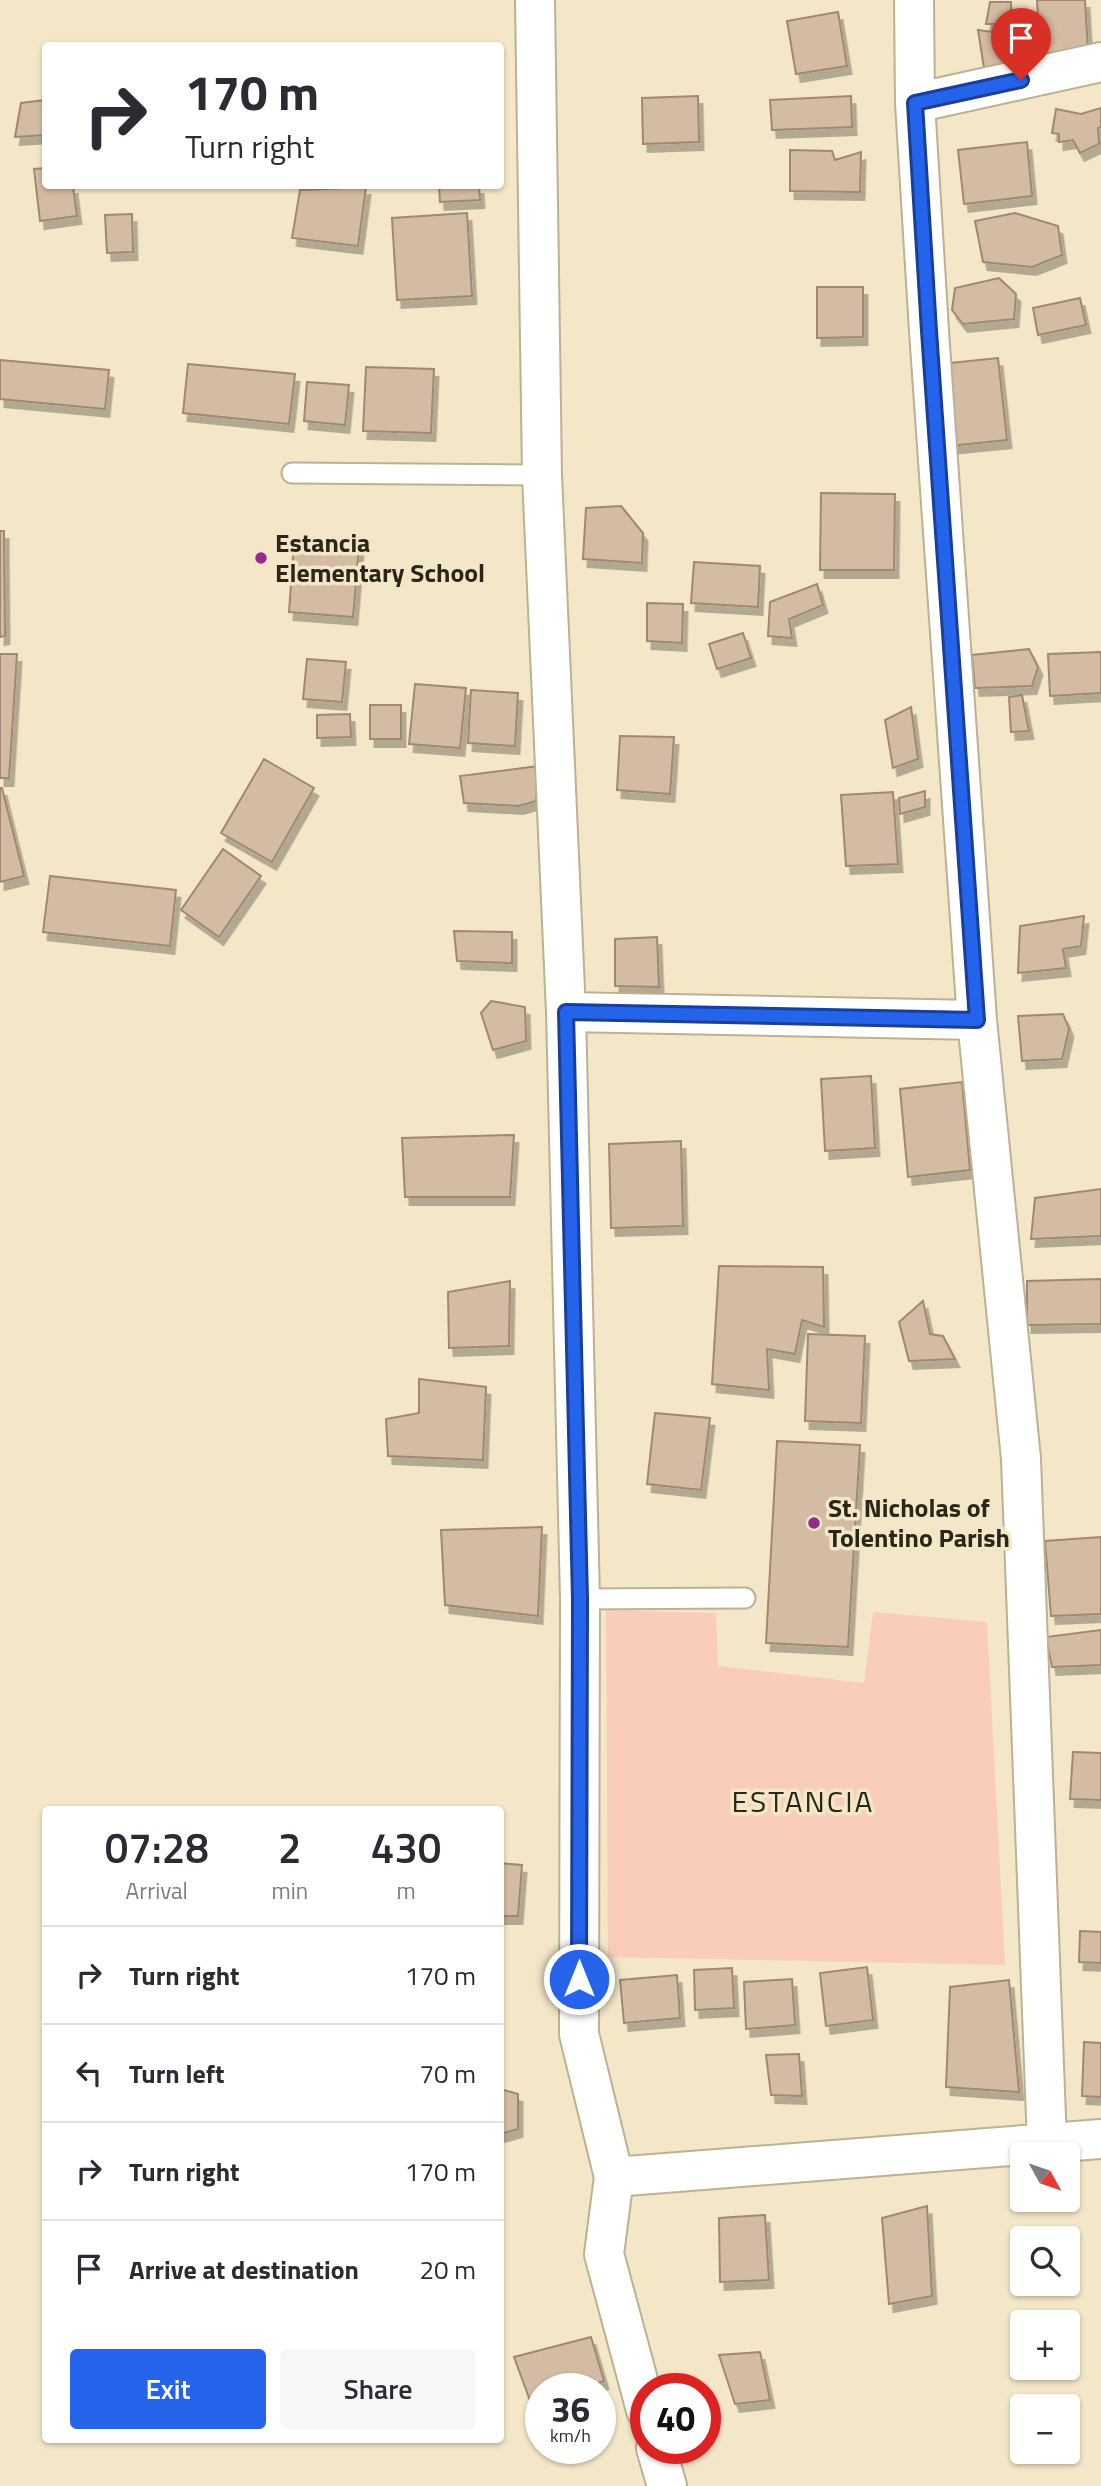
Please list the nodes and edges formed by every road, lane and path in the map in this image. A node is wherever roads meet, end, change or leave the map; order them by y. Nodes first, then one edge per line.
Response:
1 (534, 0) edge
2 (914, 0) edge
3 (1101, 62) edge
4 (915, 103) junction
5 (292, 473) dead end
6 (542, 475) junction
7 (566, 1012) junction
8 (977, 1020) junction
9 (745, 1598) dead end
10 (580, 1599) junction
11 (1101, 2139) edge
12 (1047, 2142) edge
13 (1069, 2142) edge
14 (1010, 2147) edge
15 (614, 2177) junction
16 (636, 2373) edge
17 (661, 2464) edge
18 (667, 2486) edge

1 - 6 street
2 - 4 street
3 - 4 street
4 - 8 street
5 - 6 lane
6 - 7 street
7 - 8 street
7 - 10 street
8 - 12 street
9 - 10 lane
10 - 15 street
11 - 13 street
14 - 15 street
15 - 16 street
17 - 18 street

